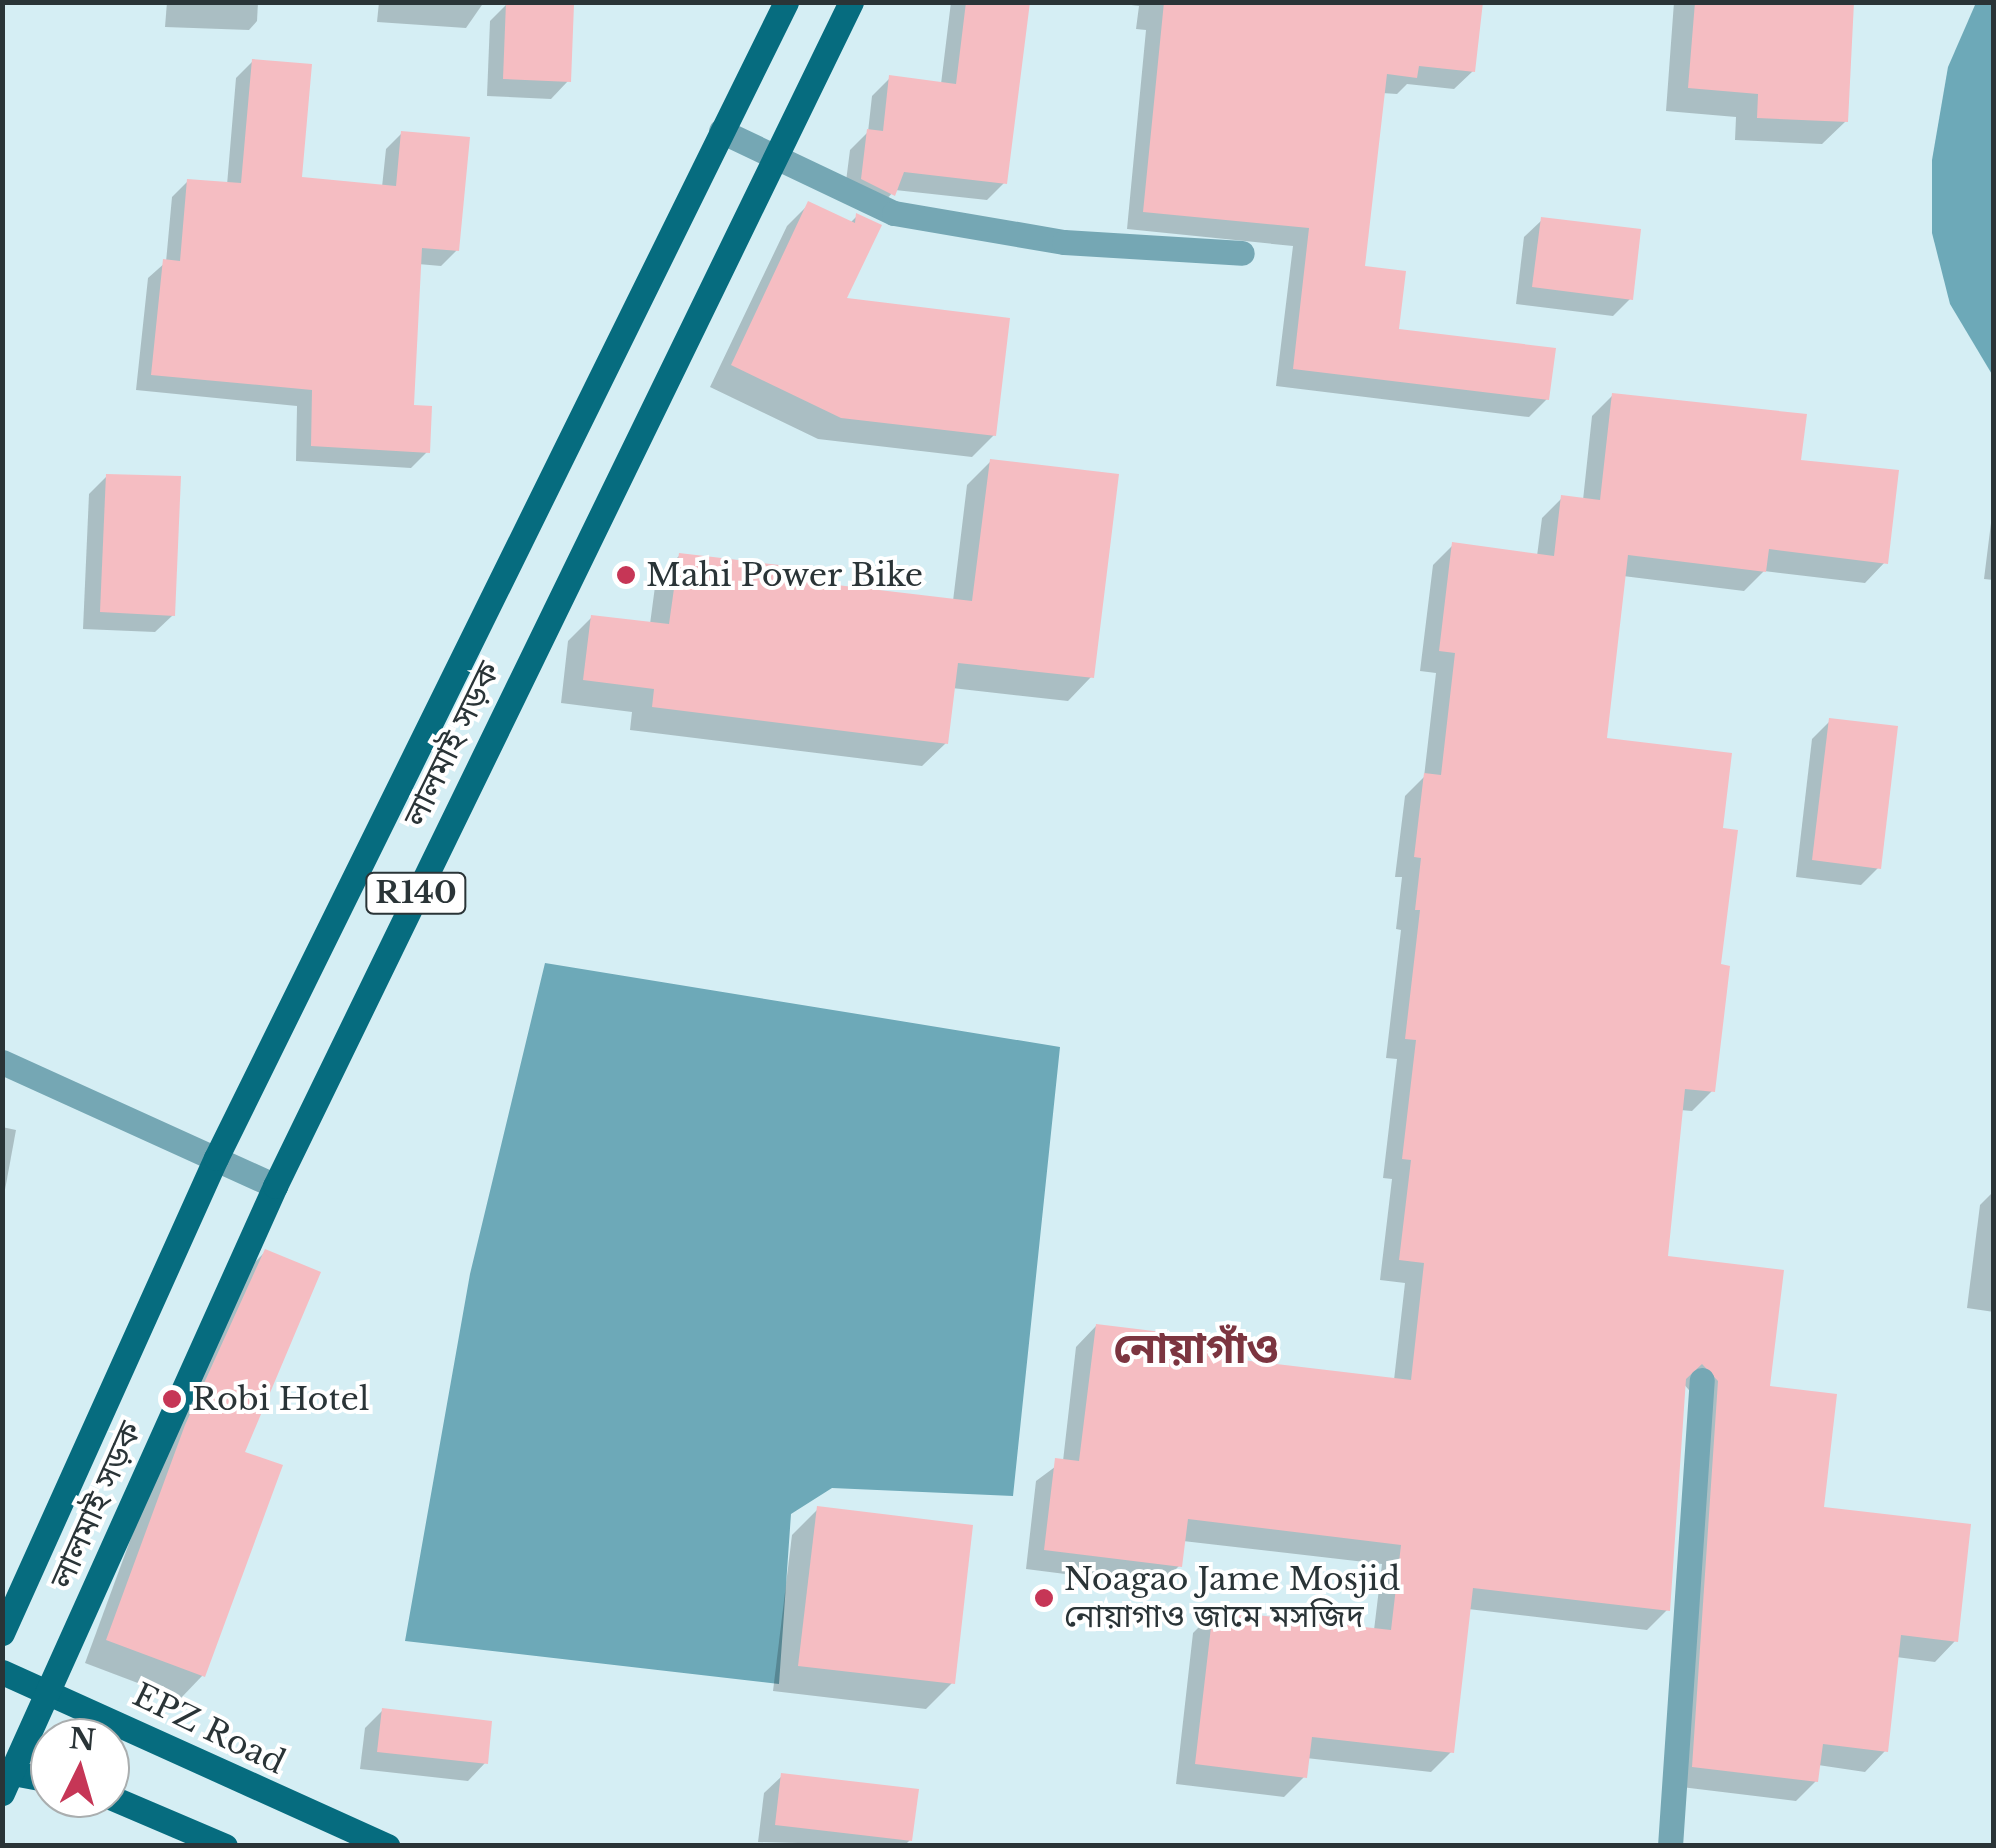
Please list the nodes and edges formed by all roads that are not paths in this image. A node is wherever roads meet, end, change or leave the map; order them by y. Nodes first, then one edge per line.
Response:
1 (786, 2) edge
2 (851, 2) edge
3 (721, 131) junction
4 (774, 158) junction
5 (1242, 253) dead end
6 (2, 1062) edge
7 (216, 1158) junction
8 (275, 1186) junction
9 (1702, 1380) dead end
10 (2, 1633) edge
11 (2, 1672) edge
12 (48, 1690) junction
13 (8, 1770) edge
14 (2, 1794) edge
15 (130, 1806) edge
16 (225, 1846) edge
17 (388, 1846) edge
18 (1670, 1846) edge

1 - 3 main road, লালমাই সড়ক / R140
2 - 4 main road, লালমাই সড়ক / R140
3 - 4 street
3 - 7 main road, লালমাই সড়ক / R140
4 - 5 street
4 - 8 main road, লালমাই সড়ক / R140
6 - 7 street
7 - 8 street
7 - 10 main road, লালমাই সড়ক / R140
8 - 12 main road, লালমাই সড়ক / R140
9 - 18 street
11 - 12 main road, EPZ Road
12 - 13 main road, লালমাই সড়ক / R140
12 - 17 main road, EPZ Road
13 - 14 main road, লালমাই সড়ক / R140
15 - 16 main road

